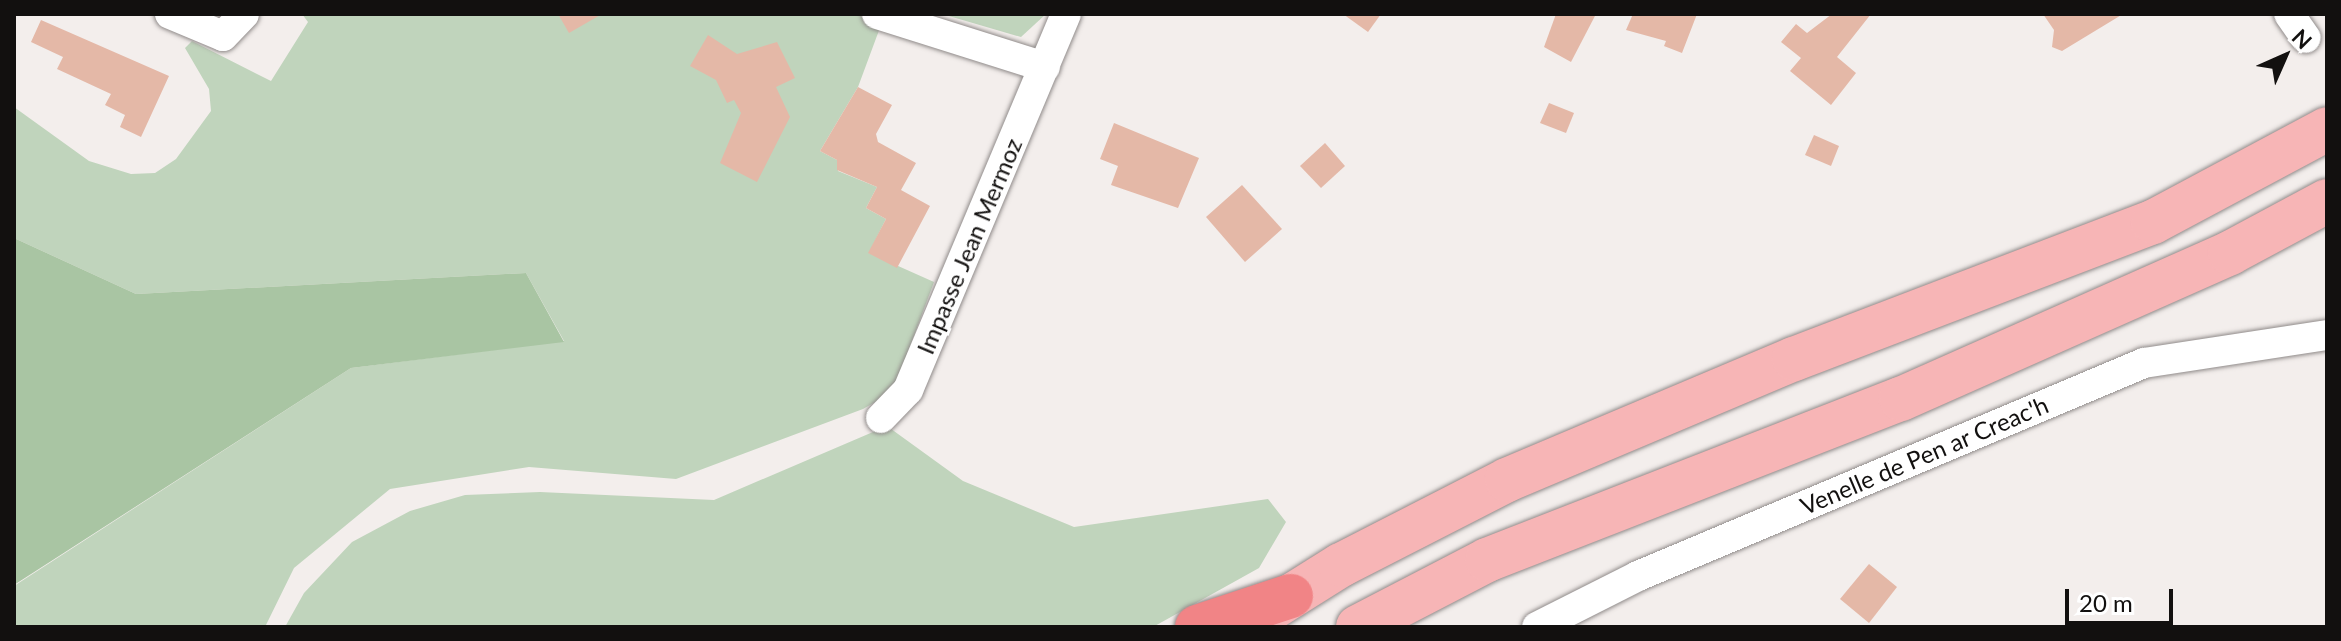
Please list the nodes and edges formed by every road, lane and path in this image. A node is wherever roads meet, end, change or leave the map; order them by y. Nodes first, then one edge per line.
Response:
1 (170, 14) edge
2 (244, 14) edge
3 (877, 14) edge
4 (1066, 14) edge
5 (927, 21) edge
6 (1045, 67) junction
7 (2327, 129) edge
8 (2327, 201) edge
9 (2327, 335) edge
10 (881, 418) dead end
11 (1291, 596) junction
12 (1197, 627) edge
13 (1242, 627) edge
14 (1358, 627) edge
15 (1537, 627) edge

1 - 2 street
3 - 5 street
4 - 6 street, Impasse Jean Mermoz
5 - 6 street
6 - 10 street, Impasse Jean Mermoz
7 - 11 main road
8 - 14 main road
9 - 15 street, Venelle de Pen ar Creac'h
11 - 12 highway
11 - 13 main road

